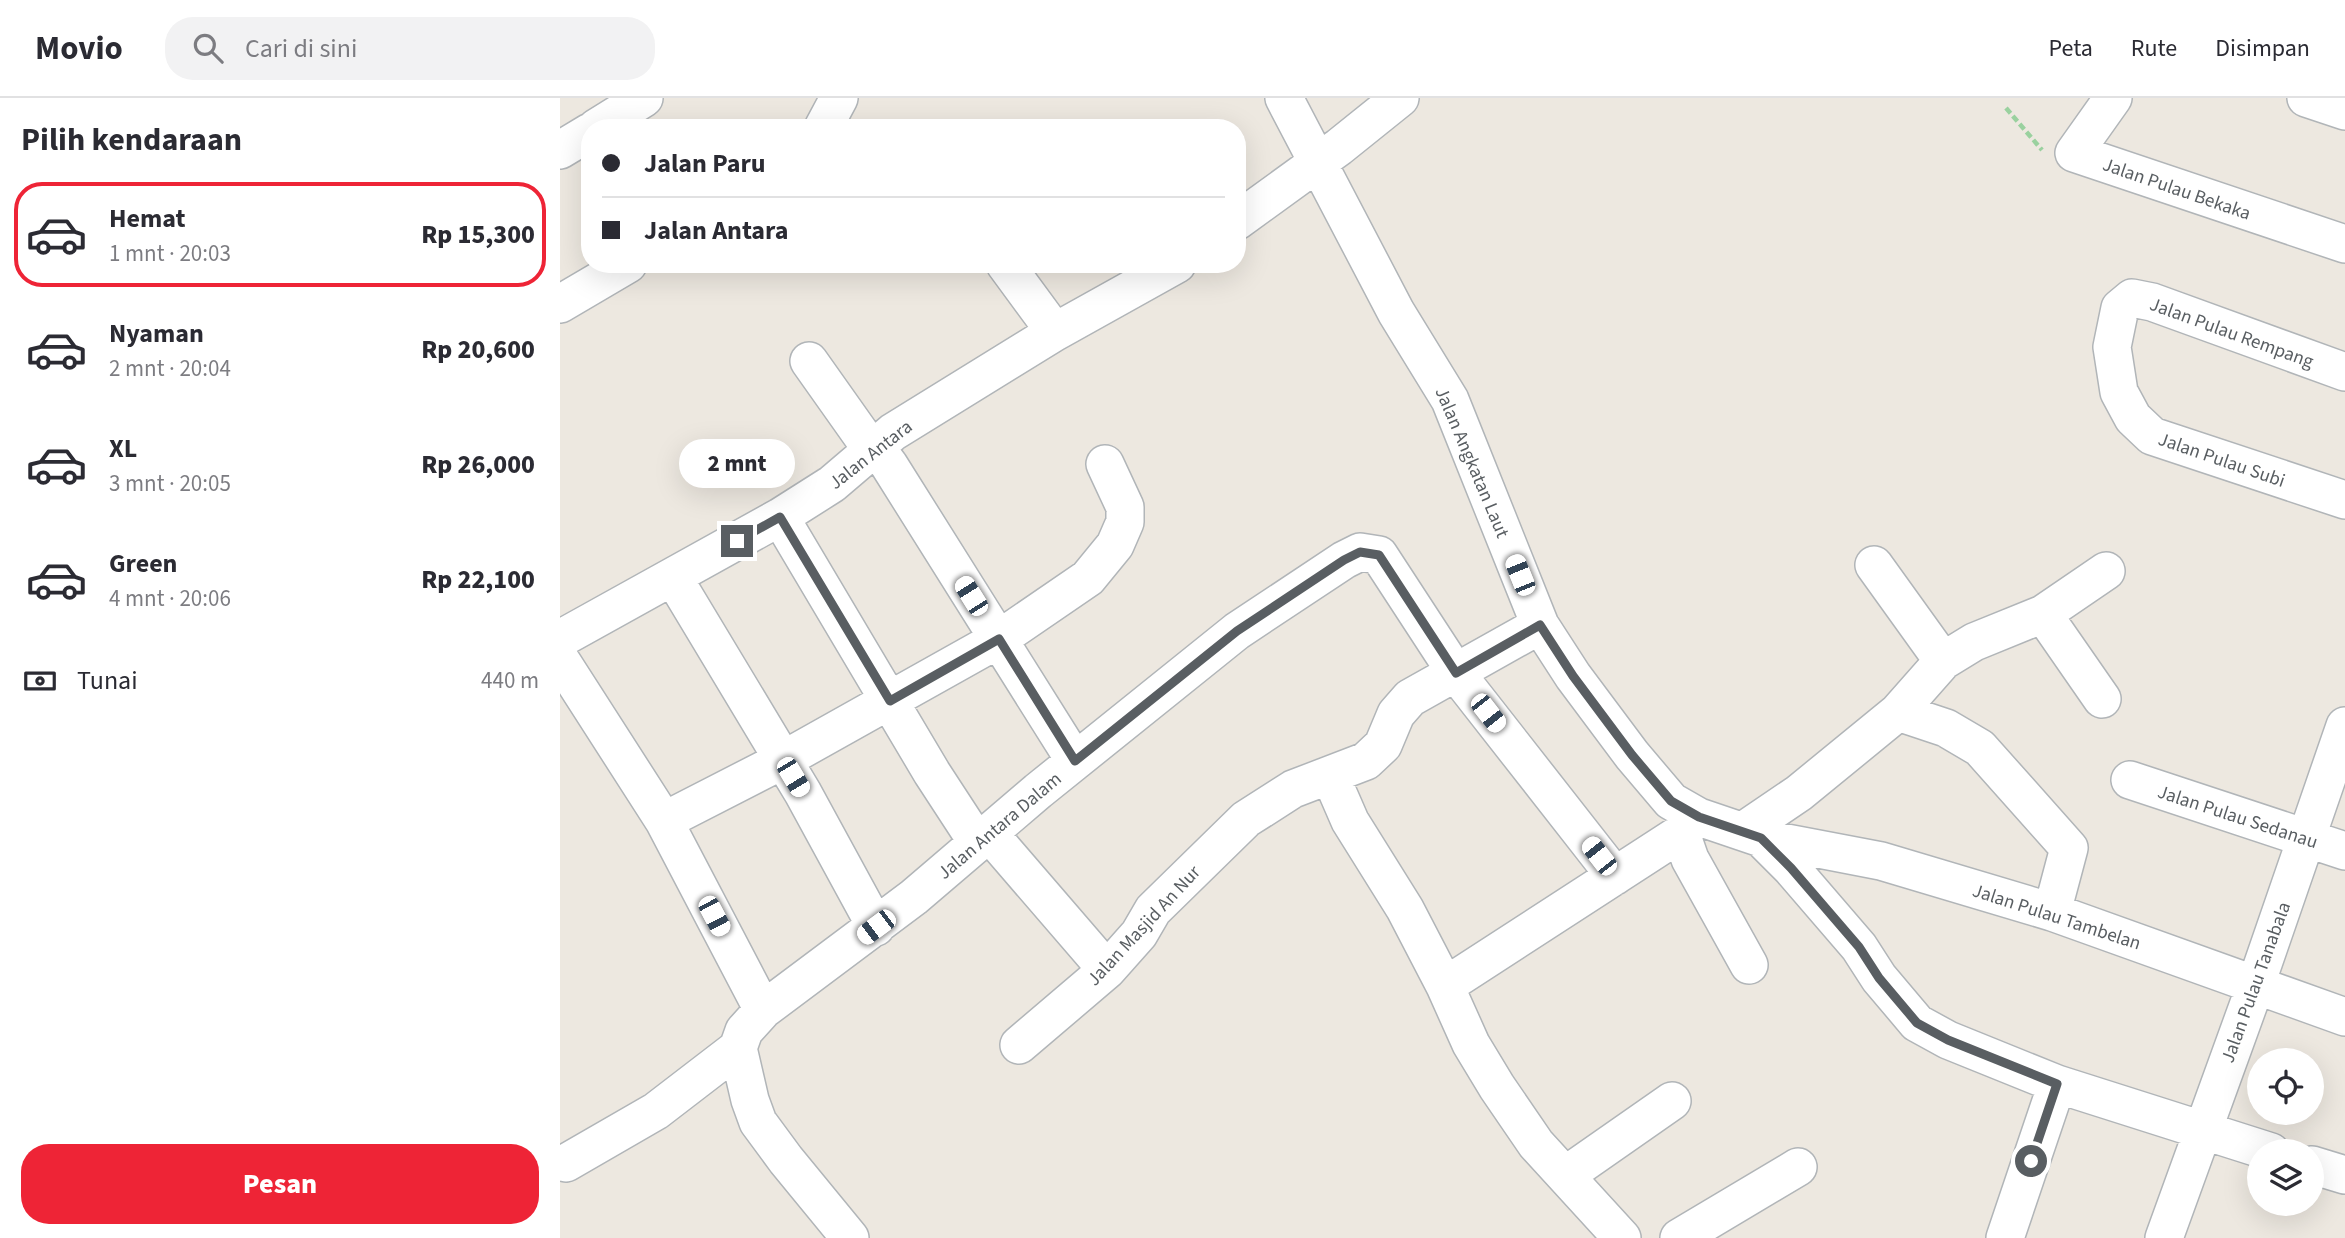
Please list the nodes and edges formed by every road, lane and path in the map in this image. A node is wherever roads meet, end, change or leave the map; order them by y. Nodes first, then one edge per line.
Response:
1 (644, 98) edge
2 (839, 98) edge
3 (1284, 98) edge
4 (1400, 98) edge
5 (2113, 98) edge
6 (2306, 98) edge
7 (2006, 108) dead end
8 (2345, 111) edge
9 (610, 119) edge
10 (828, 119) edge
11 (581, 137) edge
12 (560, 150) edge
13 (2074, 153) junction
14 (1318, 162) junction
15 (1246, 214) edge
16 (2345, 244) edge
17 (613, 273) edge
18 (1012, 273) edge
19 (1161, 273) edge
20 (560, 304) edge
21 (2120, 308) joint
22 (1055, 332) junction
23 (809, 361) dead end
24 (2345, 372) edge
25 (872, 450) junction
26 (1105, 464) dead end
27 (2345, 500) edge
28 (780, 517) junction
29 (1874, 565) dead end
30 (2106, 571) dead end
31 (673, 577) junction
32 (2043, 614) junction
33 (1540, 625) junction
34 (560, 639) edge
35 (999, 639) junction
36 (560, 659) edge
37 (1943, 661) junction
38 (1456, 673) junction
39 (2102, 699) dead end
40 (890, 701) junction
41 (1898, 712) junction
42 (2345, 726) edge
43 (783, 760) junction
44 (1075, 761) junction
45 (1330, 775) junction
46 (2130, 780) dead end
47 (664, 821) junction
48 (1690, 825) junction
49 (1752, 834) junction
50 (983, 837) junction
51 (2306, 838) junction
52 (2345, 851) edge
53 (1615, 876) junction
54 (2052, 912) junction
55 (876, 927) junction
56 (1749, 965) dead end
57 (1107, 971) junction
58 (2256, 984) junction
59 (1445, 986) junction
60 (763, 1010) junction
61 (2345, 1017) edge
62 (1019, 1045) dead end
63 (738, 1048) junction
64 (2057, 1084) junction
65 (1672, 1101) dead end
66 (2202, 1129) junction
67 (2247, 1144) edge
68 (562, 1158) edge
69 (1798, 1167) dead end
70 (2324, 1169) edge
71 (1566, 1175) junction
72 (2345, 1175) edge
73 (850, 1238) edge
74 (1622, 1238) edge
75 (1679, 1238) edge
76 (2005, 1238) edge
77 (2164, 1238) edge

1 - 9 street
2 - 10 street
3 - 14 street, Jalan Angkatan Laut
4 - 14 street
5 - 13 street, Jalan Pulau Bekaka
6 - 8 street
7 - 13 path
11 - 12 street
13 - 16 street, Jalan Pulau Bekaka
14 - 15 street
14 - 33 street, Jalan Angkatan Laut
17 - 20 street
18 - 22 street
19 - 22 street, Jalan Antara
21 - 24 street, Jalan Pulau Rempang
21 - 27 street, Jalan Pulau Subi
22 - 25 street, Jalan Antara
23 - 25 street
25 - 28 street, Jalan Antara
25 - 35 street
26 - 35 street
28 - 31 street, Jalan Antara
28 - 40 street
29 - 37 street
30 - 32 street
31 - 34 street, Jalan Antara
31 - 43 street
32 - 37 street
32 - 39 street
33 - 38 street, Jalan Masjid An Nur
33 - 48 street, Jalan Angkatan Laut
35 - 40 street
35 - 44 street
36 - 47 street
37 - 41 street
38 - 44 street, Jalan Antara Dalam
38 - 45 street, Jalan Masjid An Nur
38 - 53 street, Jalan Antara Dalam
40 - 43 street
40 - 50 street
41 - 49 street
41 - 54 street
42 - 51 street, Jalan Pulau Tanabala
43 - 47 street
43 - 55 street
44 - 50 street, Jalan Antara Dalam
45 - 57 street, Jalan Masjid An Nur
45 - 59 street
46 - 51 street, Jalan Pulau Sedanau
47 - 60 street
48 - 49 street, Jalan Angkatan Laut
48 - 53 street
48 - 56 street
49 - 54 street, Jalan Pulau Tambelan
49 - 64 street
50 - 55 street, Jalan Antara Dalam
50 - 57 street
51 - 52 street, Jalan Pulau Sedanau
51 - 58 street, Jalan Pulau Tanabala
53 - 59 street
54 - 58 street, Jalan Pulau Tambelan
55 - 60 street, Jalan Antara Dalam
57 - 62 street, Jalan Masjid An Nur
58 - 61 street, Jalan Pulau Tambelan
58 - 66 street, Jalan Pulau Tanabala
59 - 71 street
60 - 63 street, Jalan Antara Dalam
63 - 68 street
63 - 73 street
64 - 66 street
64 - 76 street
65 - 71 street
66 - 67 street
66 - 77 street, Jalan Pulau Tanabala
69 - 75 street
70 - 72 street
71 - 74 street

